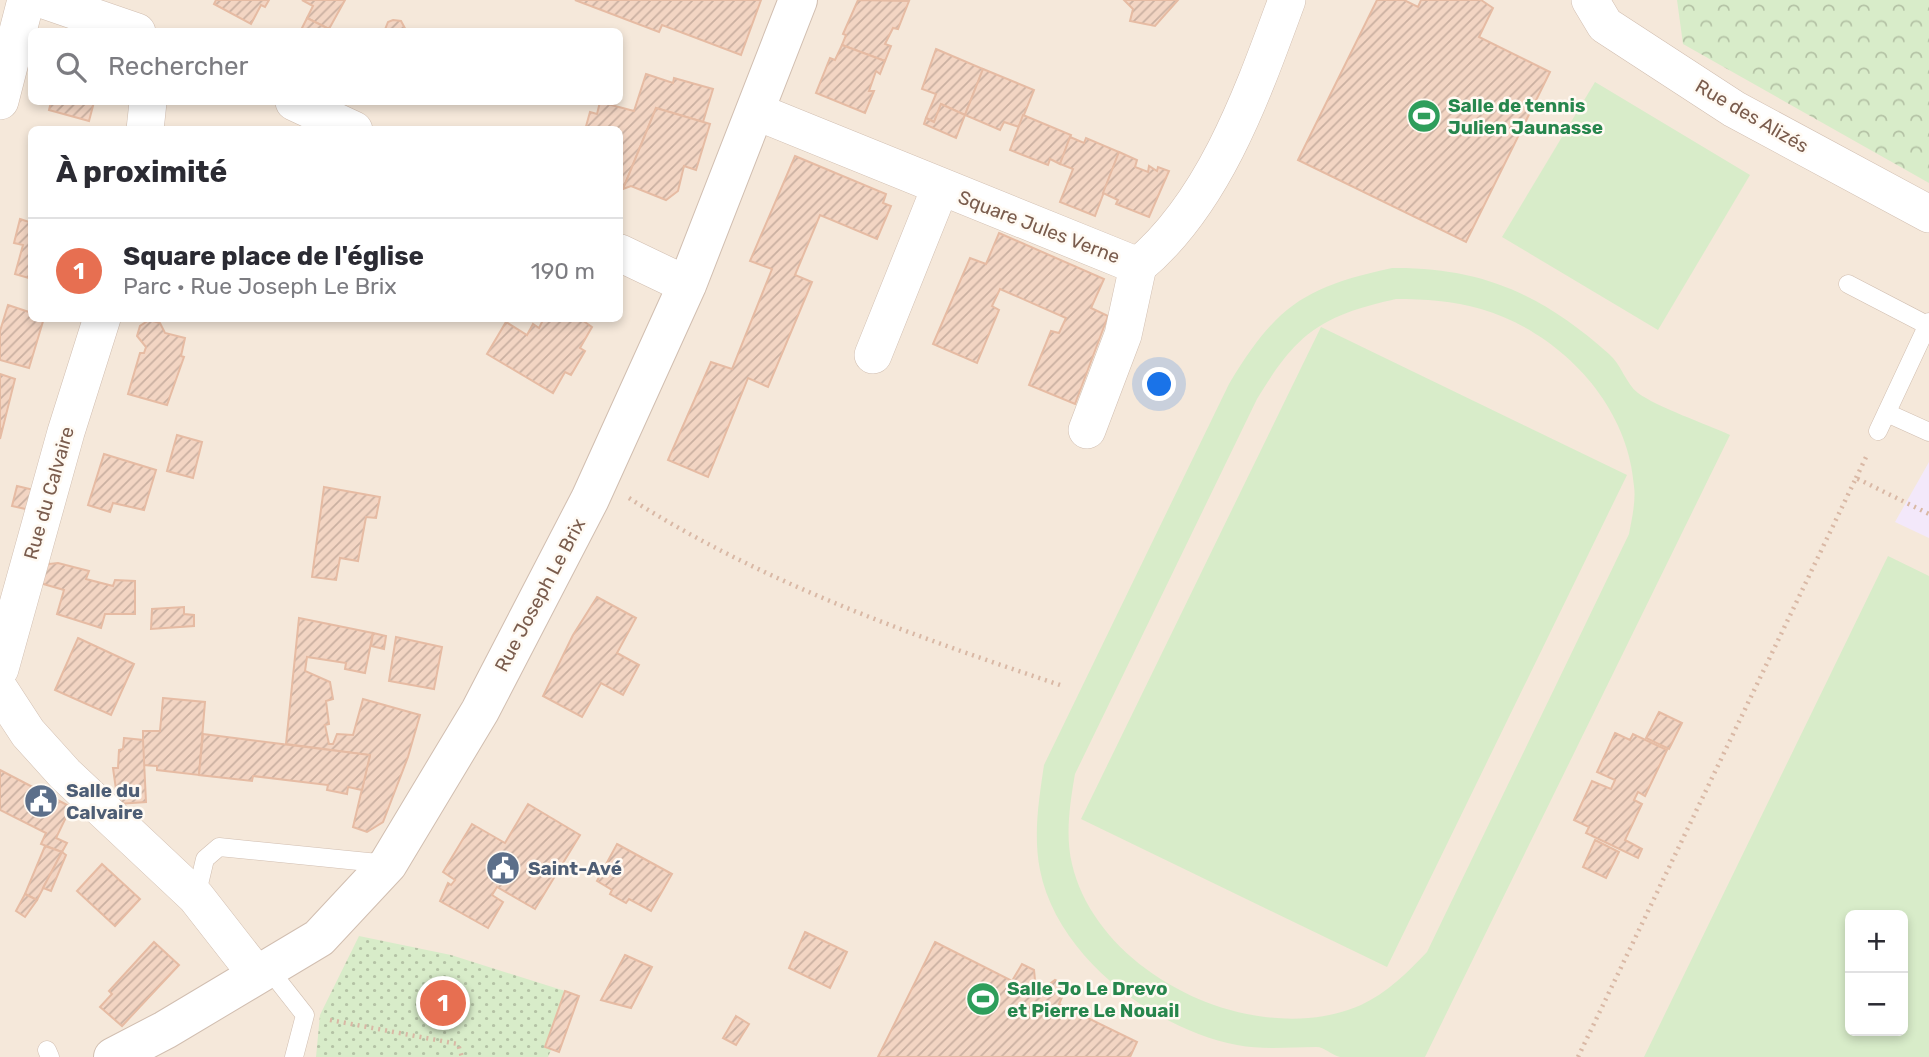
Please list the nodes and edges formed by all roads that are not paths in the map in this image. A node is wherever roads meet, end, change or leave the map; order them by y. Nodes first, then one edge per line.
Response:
1 (26, 0) edge
2 (44, 0) edge
3 (798, 0) edge
4 (1287, 0) edge
5 (1590, 0) edge
6 (125, 28) edge
7 (0, 101) edge
8 (148, 105) edge
9 (300, 105) edge
10 (755, 111) junction
11 (145, 126) edge
12 (345, 126) edge
13 (940, 188) junction
14 (1929, 214) edge
15 (623, 254) edge
16 (1138, 266) junction
17 (1848, 284) dead end
18 (687, 285) junction
19 (101, 322) edge
20 (1928, 323) edge
21 (873, 355) dead end
22 (1887, 413) junction
23 (1087, 430) dead end
24 (1878, 430) dead end
25 (1929, 432) edge
26 (0, 669) edge
27 (0, 690) edge
28 (388, 864) junction
29 (196, 897) junction
30 (263, 971) junction
31 (113, 1057) edge
32 (294, 1057) edge

1 - 7 street
2 - 6 street
3 - 10 street, Rue Joseph Le Brix
4 - 16 street, Square Jules Verne
5 - 14 street, Rue des Alizés
8 - 11 street
9 - 12 street
10 - 13 street, Square Jules Verne
10 - 18 street, Rue Joseph Le Brix
13 - 16 street, Square Jules Verne
13 - 21 street, Square Jules Verne
15 - 18 street
16 - 23 street, Square Jules Verne
17 - 20 lane
18 - 28 street, Rue Joseph Le Brix
19 - 26 street, Rue du Calvaire
20 - 22 lane
22 - 24 lane
22 - 25 lane
27 - 29 street
28 - 29 lane
28 - 30 street, Rue Joseph Le Brix
29 - 30 street
30 - 31 street, Rue Joseph Le Brix
30 - 32 lane

